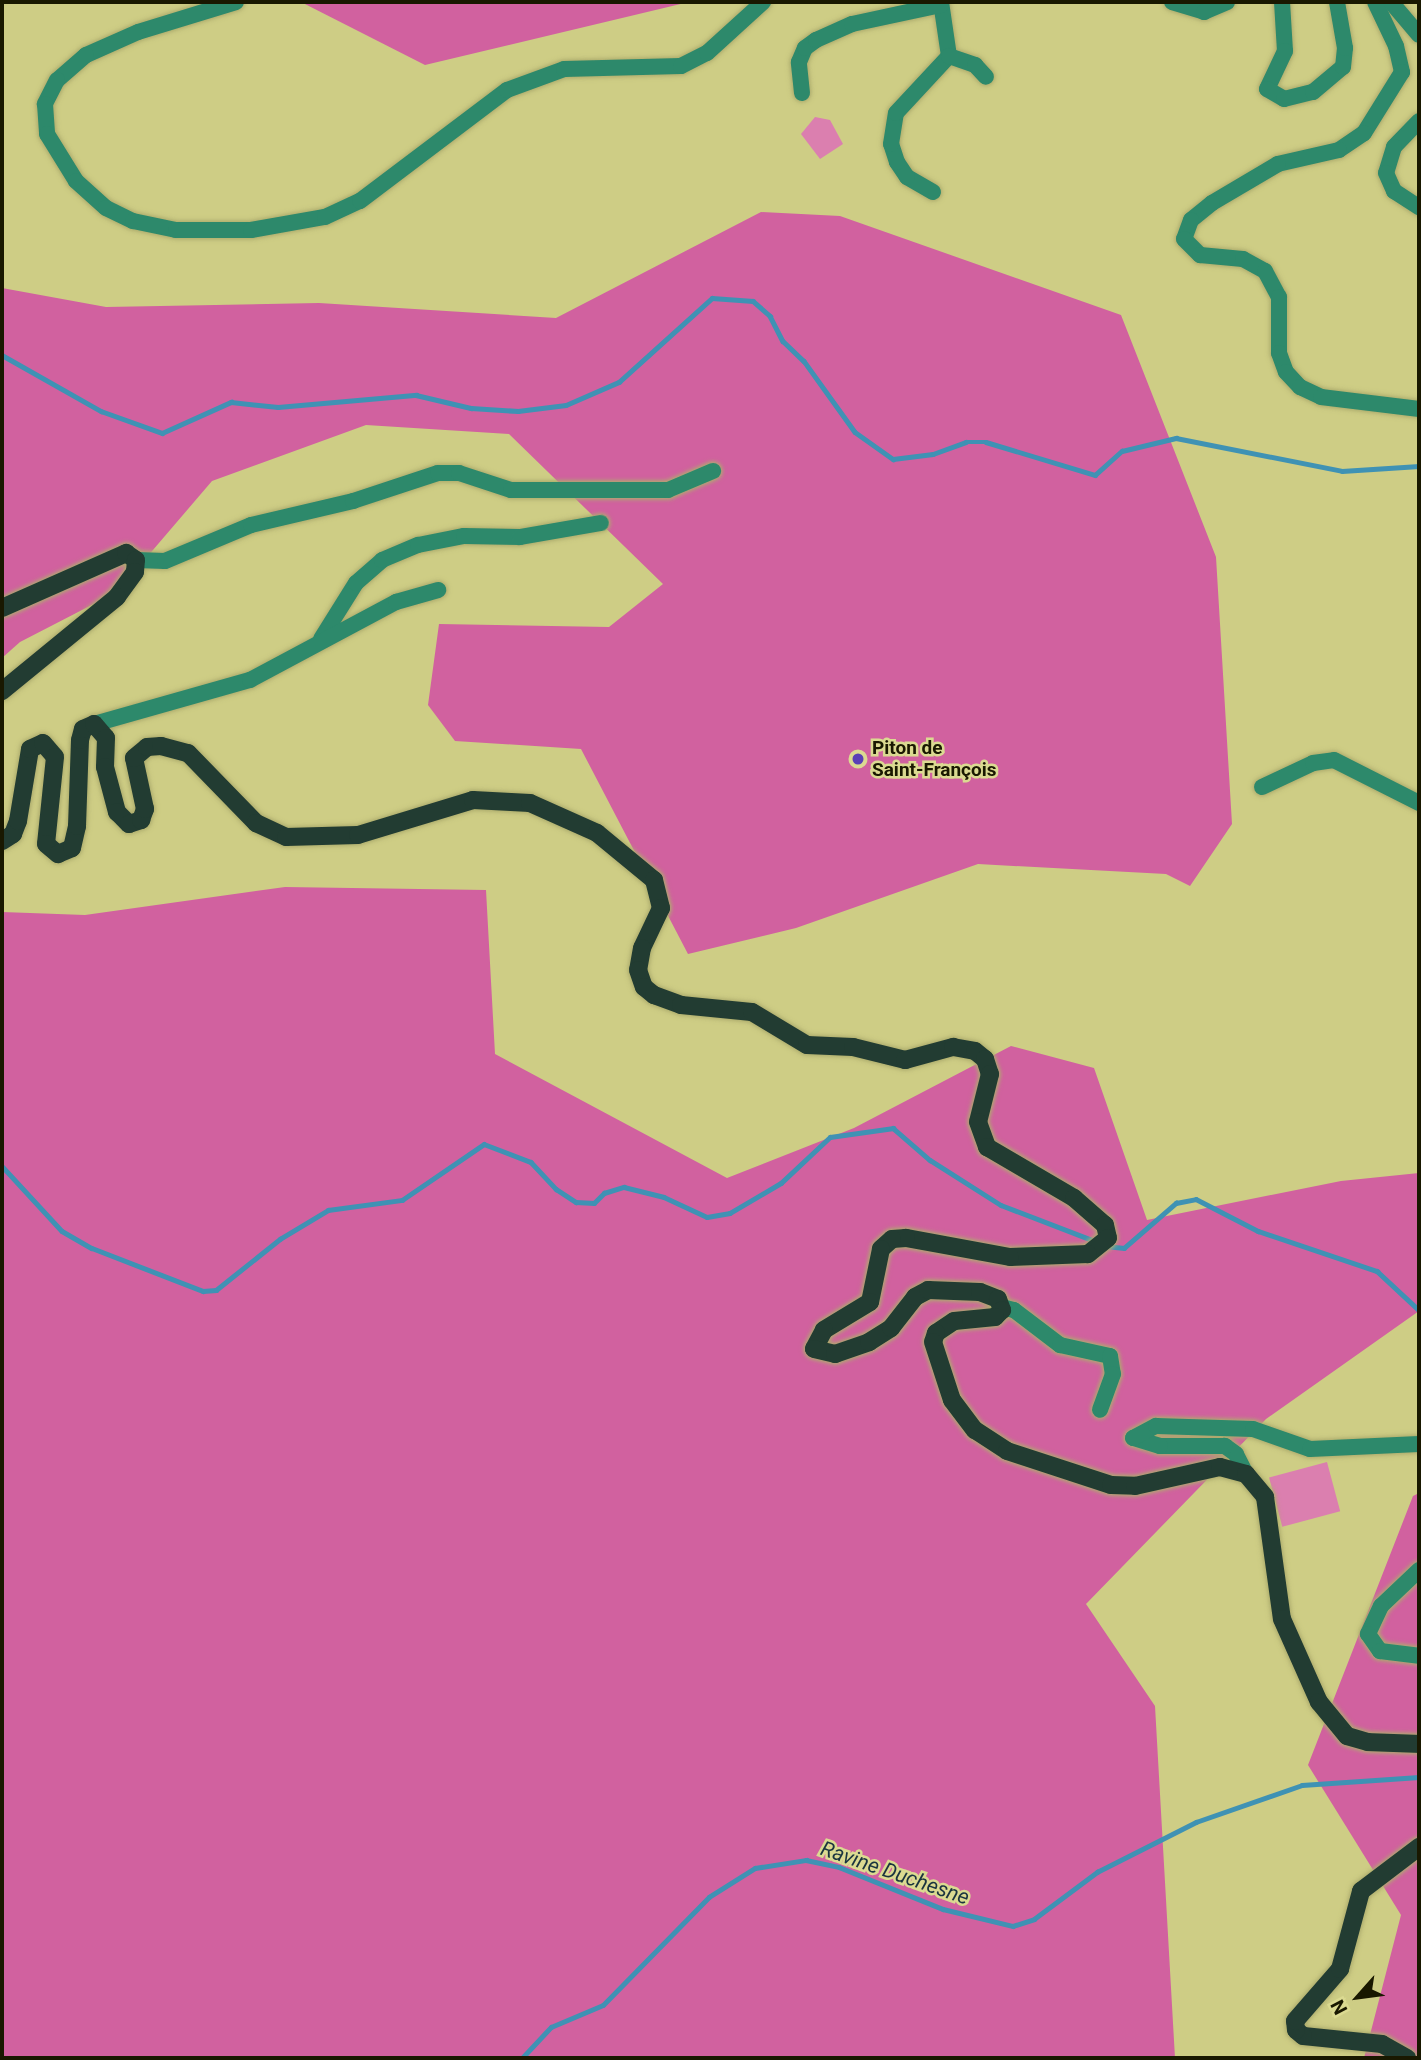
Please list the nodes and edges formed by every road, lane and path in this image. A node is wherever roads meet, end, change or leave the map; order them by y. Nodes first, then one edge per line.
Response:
1 (236, 2) edge
2 (763, 2) edge
3 (1172, 2) edge
4 (1227, 2) edge
5 (1282, 2) edge
6 (1337, 2) edge
7 (1376, 2) edge
8 (1391, 2) edge
9 (941, 4) edge
10 (1419, 35) edge
11 (949, 56) junction
12 (986, 77) dead end
13 (802, 93) dead end
14 (1419, 121) edge
15 (933, 192) dead end
16 (1419, 207) edge
17 (1419, 410) edge
18 (713, 471) dead end
19 (601, 523) dead end
20 (136, 560) junction
21 (438, 590) dead end
22 (2, 608) edge
23 (315, 646) junction
24 (2, 691) edge
25 (94, 724) junction
26 (1262, 787) dead end
27 (1419, 803) edge
28 (2, 841) edge
29 (1002, 1307) junction
30 (1100, 1410) dead end
31 (1419, 1444) edge
32 (1246, 1474) junction
33 (1419, 1570) edge
34 (1419, 1656) edge
35 (1419, 1745) edge
36 (1419, 1847) edge
37 (1407, 2058) edge

1 - 2 street
3 - 4 street
5 - 6 street
7 - 17 street
8 - 10 street
9 - 11 street
9 - 13 street
11 - 12 street
11 - 15 street
14 - 16 street
18 - 20 street
19 - 23 street
20 - 22 main road
20 - 24 main road
21 - 23 street
23 - 25 street
25 - 28 main road
25 - 29 main road
26 - 27 street
29 - 30 street
29 - 32 main road
31 - 32 street
32 - 35 main road
33 - 34 street
36 - 37 main road

